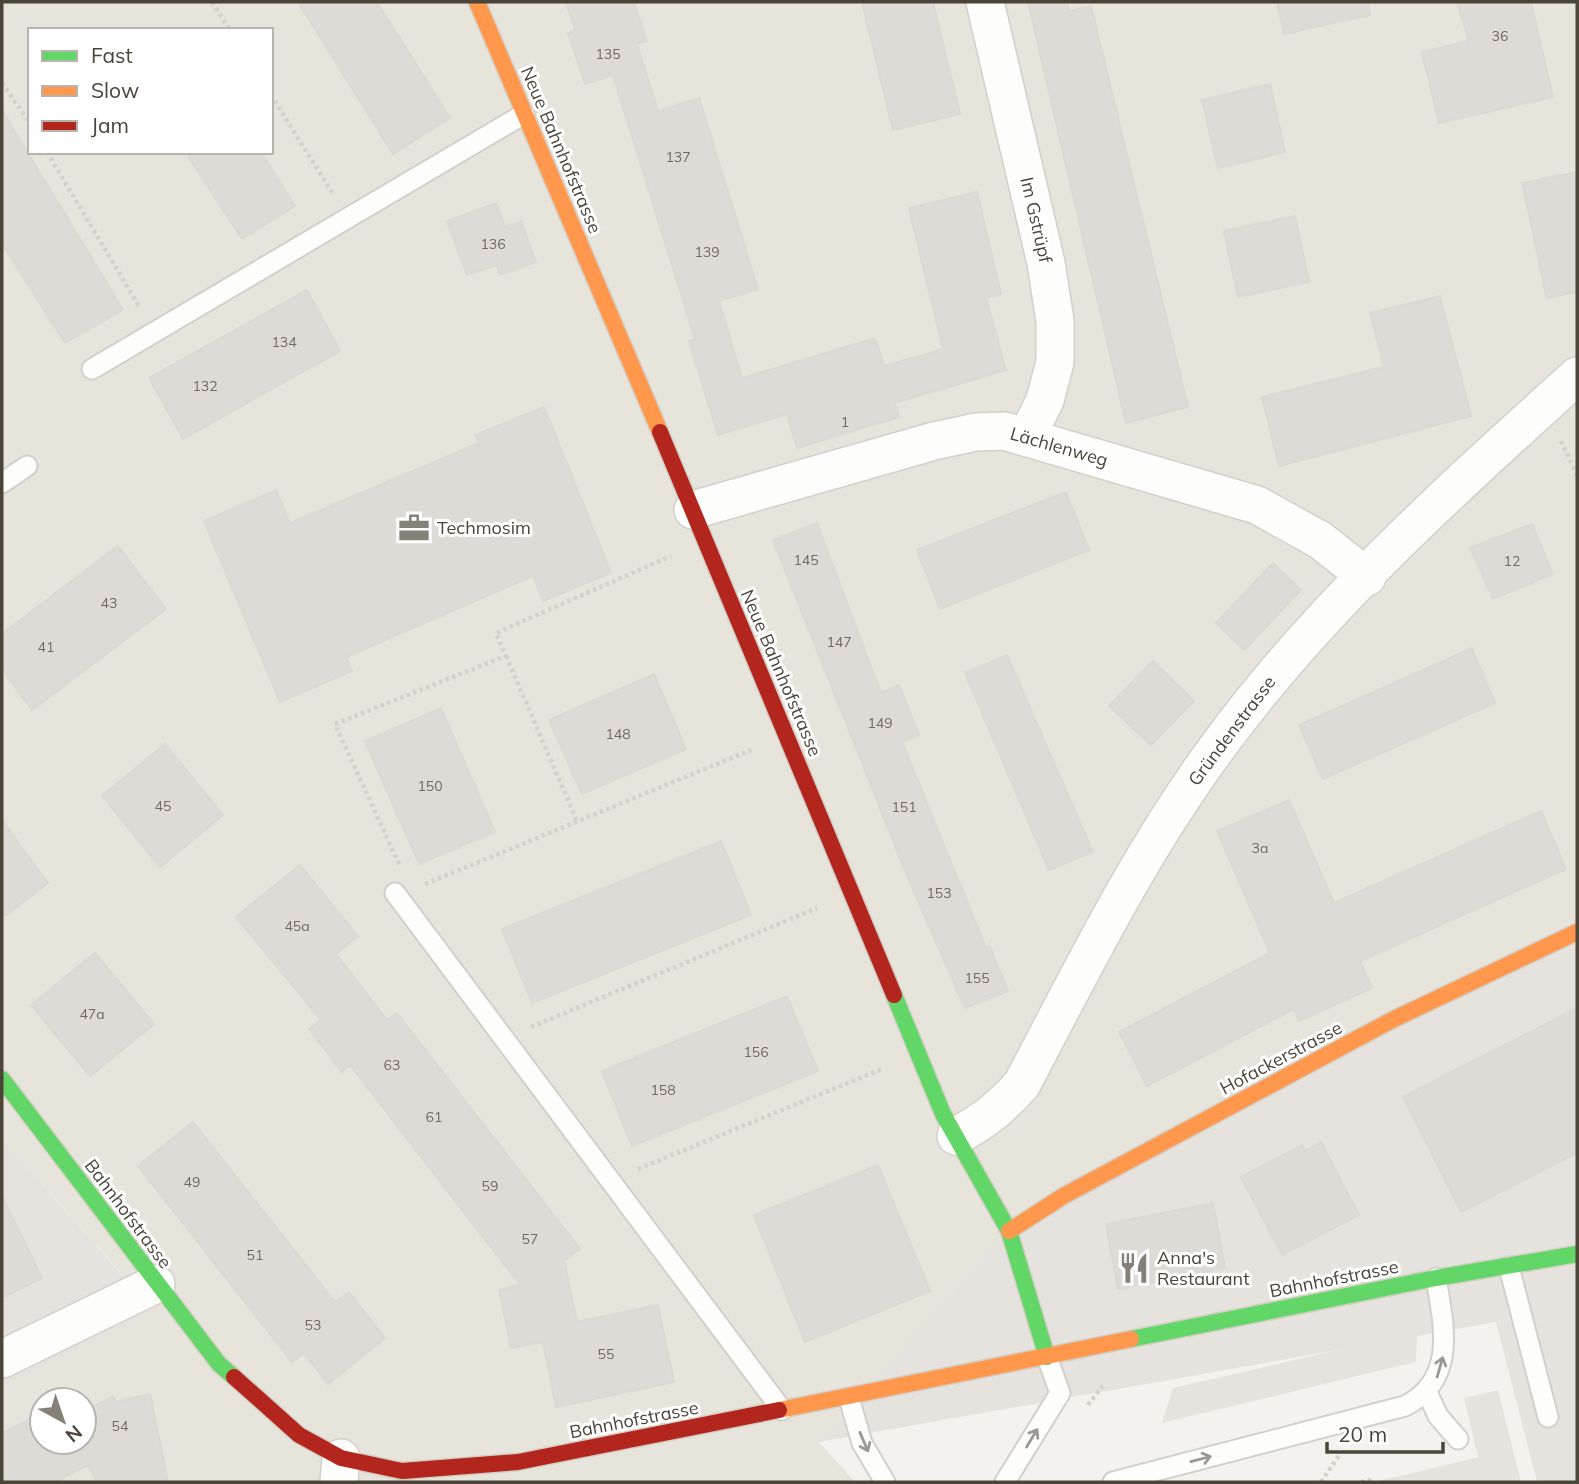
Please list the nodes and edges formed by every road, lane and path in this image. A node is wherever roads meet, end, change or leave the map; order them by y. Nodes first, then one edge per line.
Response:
1 (212, 2) edge
2 (477, 2) edge
3 (985, 2) edge
4 (229, 28) edge
5 (2, 83) edge
6 (273, 98) edge
7 (524, 114) junction
8 (28, 120) edge
9 (48, 154) edge
10 (349, 218) junction
11 (155, 332) junction
12 (92, 369) dead end
13 (1577, 376) edge
14 (1027, 437) junction
15 (27, 466) dead end
16 (2, 483) edge
17 (699, 525) junction
18 (1367, 577) junction
19 (506, 656) junction
20 (786, 735) junction
21 (577, 821) junction
22 (401, 868) dead end
23 (416, 888) dead end
24 (852, 893) junction
25 (395, 894) dead end
26 (1577, 932) edge
27 (524, 1030) dead end
28 (919, 1055) junction
29 (2, 1079) edge
30 (956, 1136) junction
31 (632, 1171) dead end
32 (1009, 1231) junction
33 (1577, 1254) edge
34 (1509, 1267) junction
35 (1436, 1278) junction
36 (156, 1284) junction
37 (1046, 1357) junction
38 (2, 1359) edge
39 (1427, 1392) junction
40 (849, 1398) junction
41 (782, 1410) junction
42 (1548, 1417) dead end
43 (1458, 1439) dead end
44 (1342, 1449) dead end
45 (340, 1470) edge
46 (1372, 1480) dead end
47 (885, 1482) edge
48 (1005, 1482) edge
49 (1113, 1482) edge
50 (1321, 1482) edge
51 (1361, 1482) edge

1 - 4 path
2 - 7 street, Neue Bahnhofstrasse
3 - 14 street, Im Gstrüpf
5 - 8 path
6 - 10 path
7 - 10 lane
7 - 17 street, Neue Bahnhofstrasse
9 - 11 path
10 - 11 lane
11 - 12 lane
13 - 18 street, Gründenstrasse
14 - 17 street, Lächlenweg
14 - 18 street, Lächlenweg
15 - 16 lane
17 - 19 path
17 - 20 street, Neue Bahnhofstrasse
18 - 30 street, Gründenstrasse
19 - 21 path
19 - 22 path
20 - 21 path
20 - 24 street, Neue Bahnhofstrasse
21 - 23 path
24 - 27 path
24 - 28 street, Neue Bahnhofstrasse
25 - 41 lane
26 - 32 street, Hofackerstrasse
28 - 30 street, Neue Bahnhofstrasse
28 - 31 path
29 - 36 street, Bahnhofstrasse
30 - 32 street, Neue Bahnhofstrasse
32 - 37 street, Neue Bahnhofstrasse
33 - 34 street, Bahnhofstrasse
34 - 35 street, Bahnhofstrasse
34 - 42 lane
35 - 37 street, Bahnhofstrasse
39 -> 35 lane
36 - 38 street
36 - 45 street, Bahnhofstrasse
37 - 40 street, Bahnhofstrasse
48 -> 37 lane
39 - 43 lane
49 -> 39 lane
40 - 41 street, Bahnhofstrasse
40 -> 47 lane
41 - 45 street, Bahnhofstrasse
44 - 50 path
46 - 51 path

